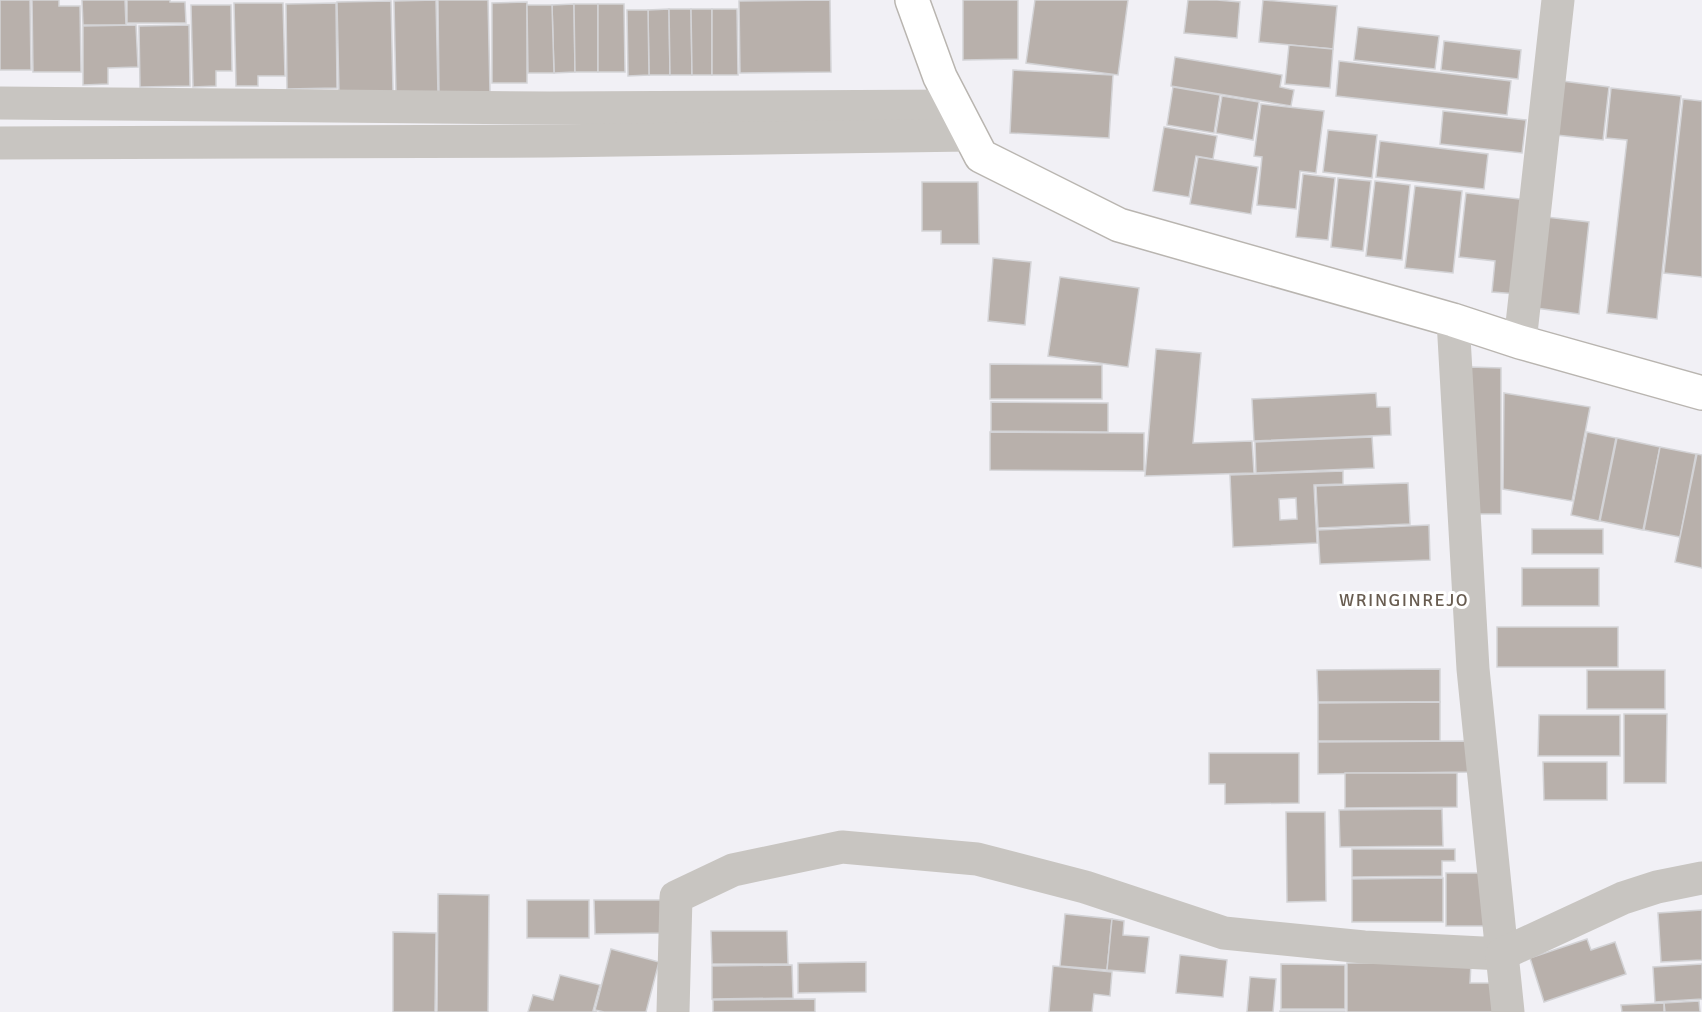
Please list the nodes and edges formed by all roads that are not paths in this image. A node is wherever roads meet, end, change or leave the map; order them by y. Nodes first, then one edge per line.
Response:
1 (912, 0) edge
2 (1558, 0) edge
3 (0, 103) edge
4 (954, 106) junction
5 (970, 135) junction
6 (0, 143) edge
7 (1454, 320) junction
8 (1520, 342) junction
9 (1702, 393) edge
10 (1702, 878) edge
11 (1502, 954) junction
12 (673, 1012) edge
13 (1508, 1012) edge

1 - 4 main road
2 - 8 street
3 - 4 street
4 - 5 main road
5 - 6 street
5 - 7 main road
7 - 8 main road
7 - 11 street
8 - 9 main road
10 - 11 street
11 - 12 street
11 - 13 street

